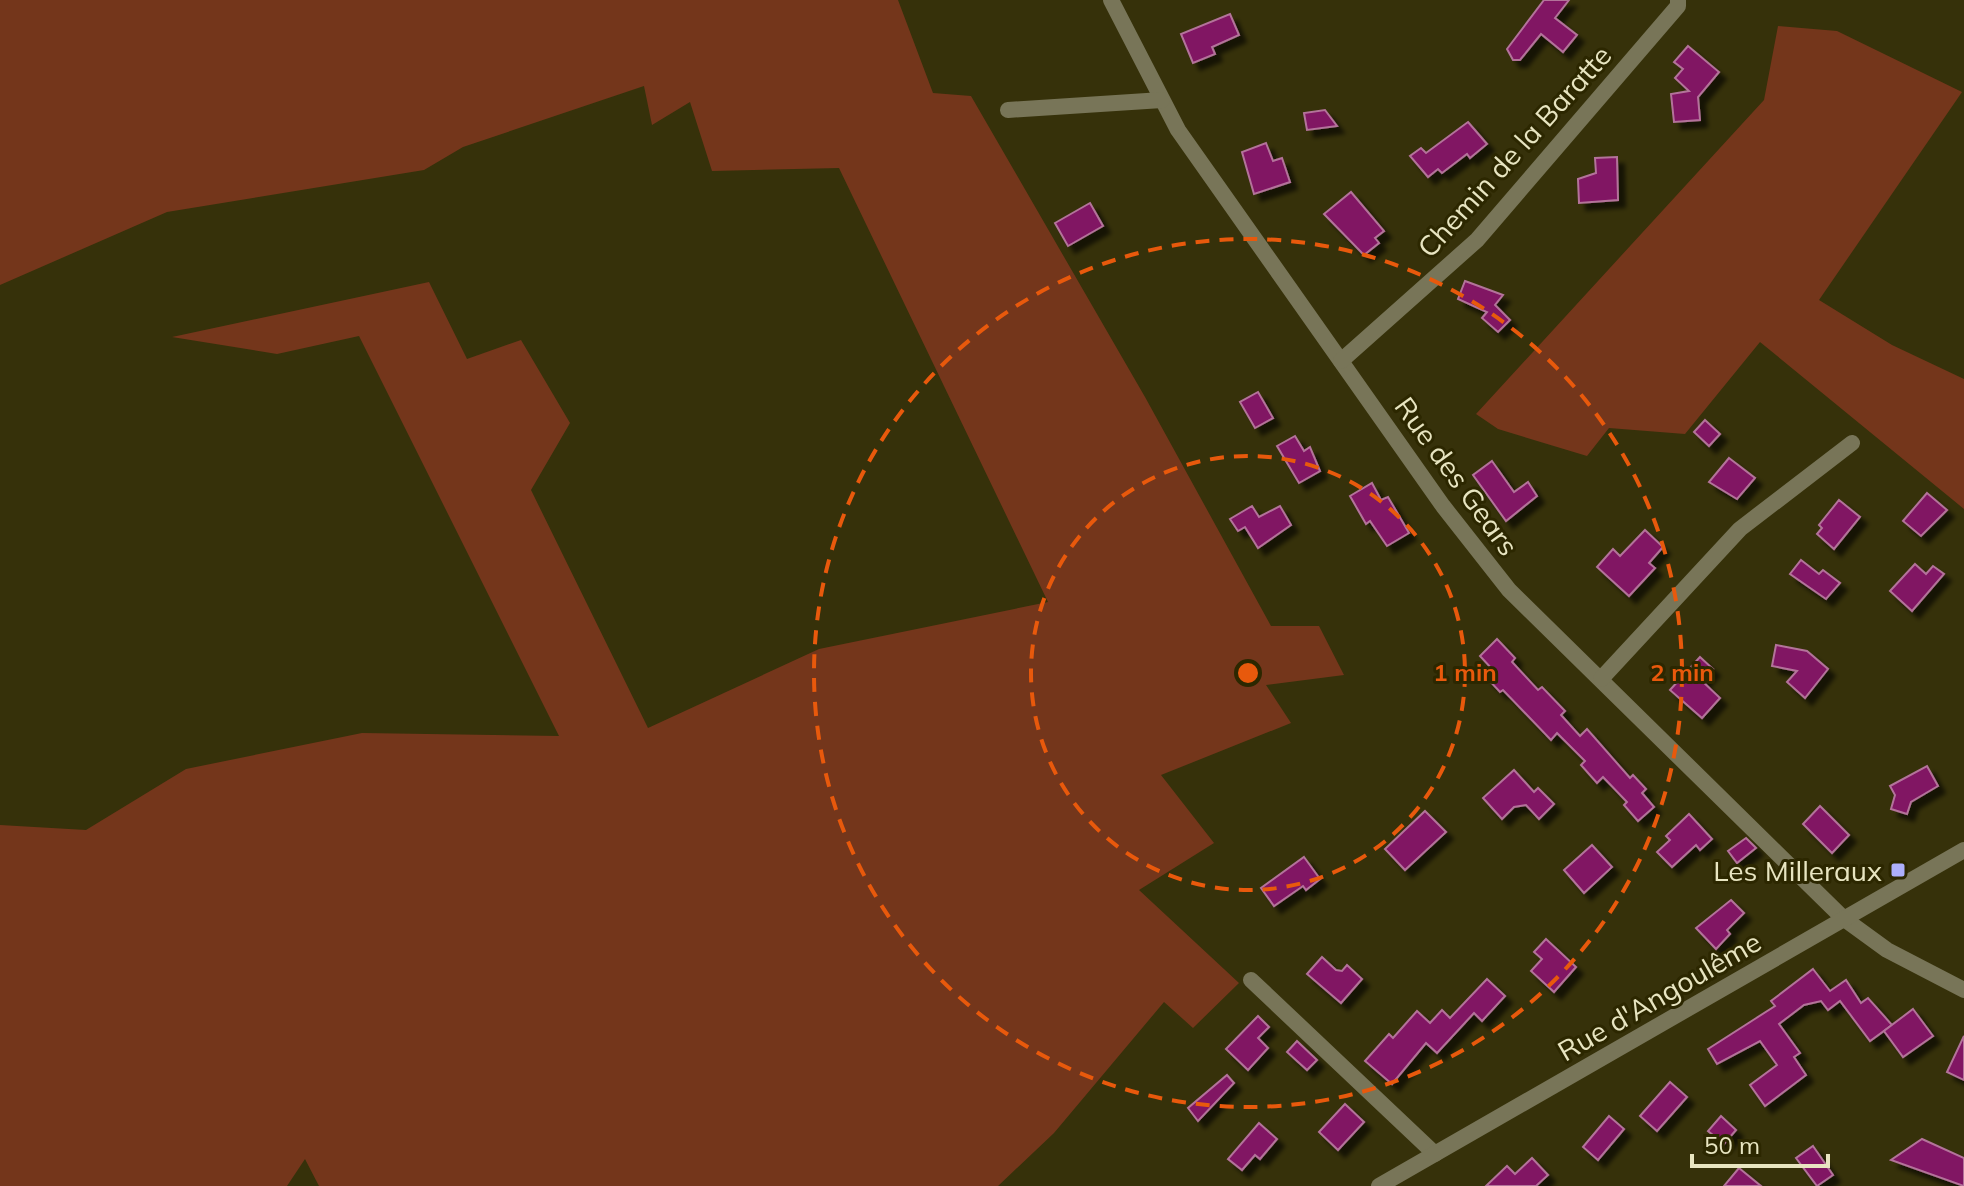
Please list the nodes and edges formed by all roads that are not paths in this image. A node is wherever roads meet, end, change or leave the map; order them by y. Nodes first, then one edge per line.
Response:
1 (1111, 0) edge
2 (1678, 0) edge
3 (1162, 100) junction
4 (1008, 110) dead end
5 (1341, 361) junction
6 (1852, 443) dead end
7 (1601, 679) junction
8 (1964, 850) edge
9 (1843, 918) junction
10 (1251, 980) dead end
11 (1964, 990) edge
12 (1435, 1154) junction
13 (1379, 1186) edge

1 - 3 street, Rue des Gears
2 - 5 street, Chemin de la Baratte
3 - 4 street
3 - 5 street, Rue des Gears
5 - 7 street, Rue des Gears
6 - 7 street
7 - 9 street, Rue des Gears
8 - 9 street, Rue d'Angoulême
9 - 11 street, Rue des Gears
9 - 12 street, Rue d'Angoulême
10 - 12 street
12 - 13 street, Rue d'Angoulême

